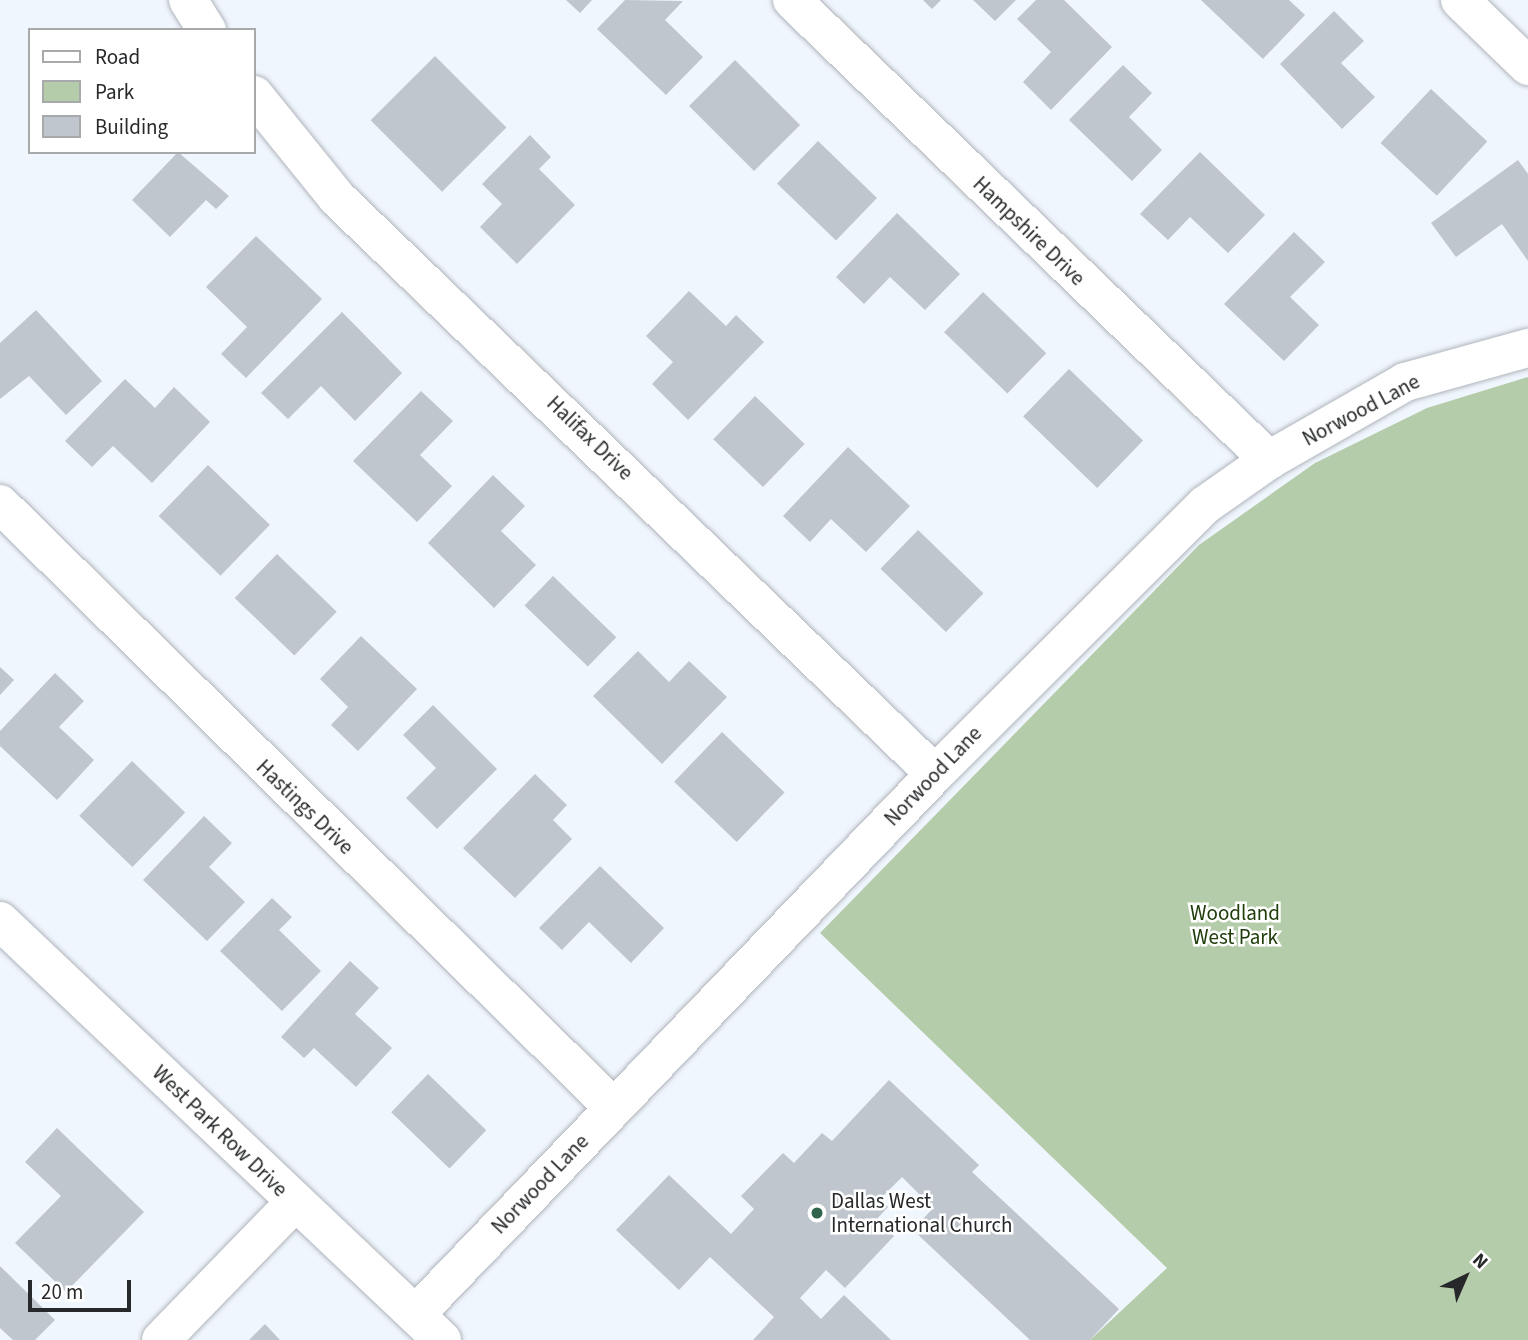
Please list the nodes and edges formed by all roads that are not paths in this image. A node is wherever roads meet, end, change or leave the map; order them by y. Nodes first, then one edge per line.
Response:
1 (188, 0) edge
2 (792, 0) edge
3 (1460, 0) edge
4 (206, 28) edge
5 (1528, 66) edge
6 (256, 97) edge
7 (1528, 348) edge
8 (1269, 460) junction
9 (0, 504) edge
10 (935, 774) junction
11 (0, 921) edge
12 (613, 1107) junction
13 (295, 1202) junction
14 (429, 1327) edge
15 (161, 1340) edge

1 - 4 street
2 - 8 street, Hampshire Drive
3 - 5 street
6 - 10 street, Halifax Drive
7 - 8 street, Norwood Lane
8 - 10 street, Norwood Lane
9 - 12 street, Hastings Drive
10 - 12 street, Norwood Lane
11 - 13 street, West Park Row Drive
12 - 14 street, Norwood Lane
13 - 14 street, West Park Row Drive
13 - 15 street

